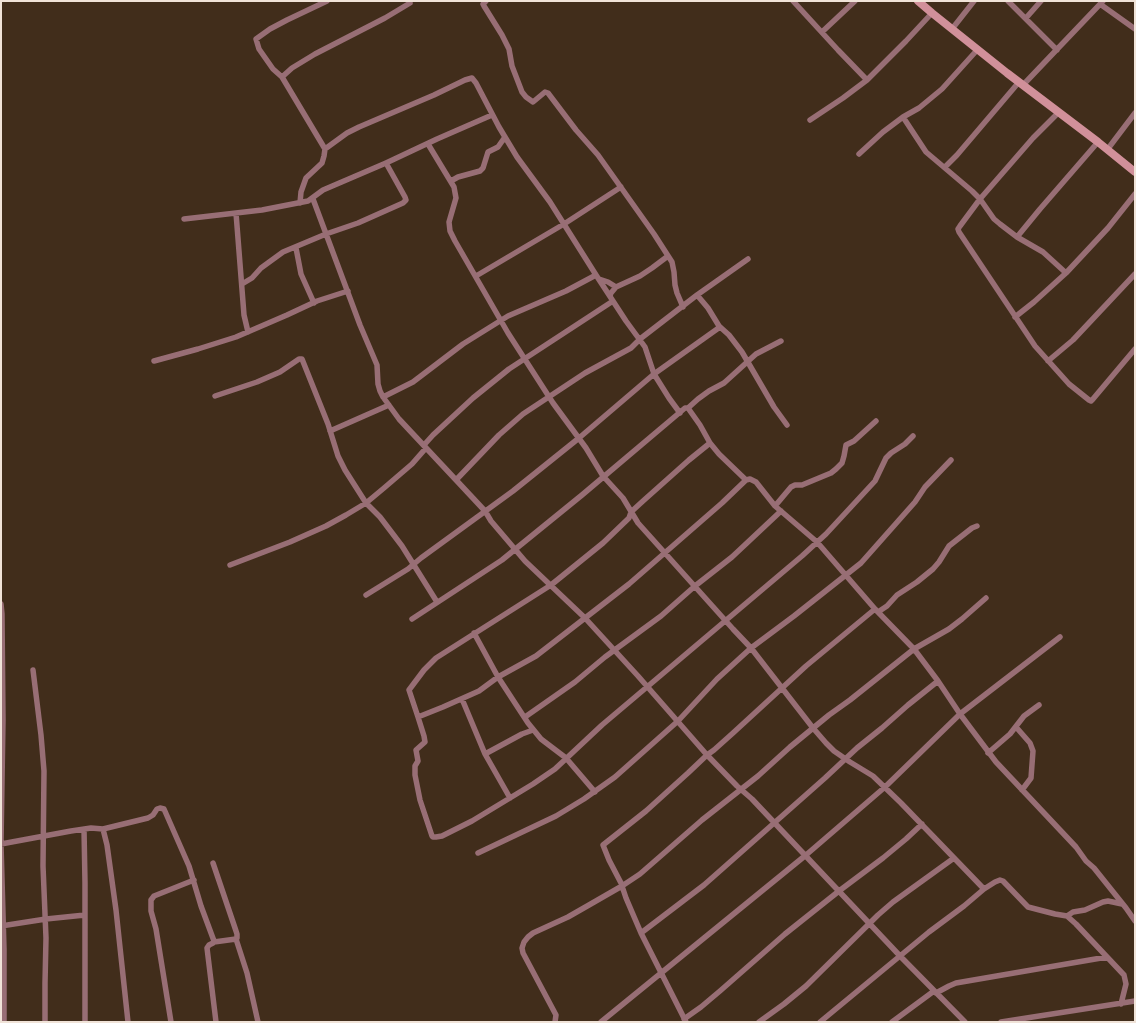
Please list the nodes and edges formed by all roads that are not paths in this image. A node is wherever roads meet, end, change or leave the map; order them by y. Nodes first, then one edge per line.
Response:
1 (327, 1) edge
2 (486, 1) edge
3 (793, 1) edge
4 (855, 1) edge
5 (918, 1) edge
6 (974, 1) edge
7 (1008, 1) edge
8 (1040, 1) edge
9 (410, 3) dead end
10 (1102, 3) edge
11 (932, 13) junction
12 (1026, 18) junction
13 (952, 29) junction
14 (1135, 29) edge
15 (822, 32) junction
16 (978, 49) junction
17 (1057, 50) junction
18 (282, 77) junction
19 (867, 80) junction
20 (1021, 84) junction
21 (1059, 112) junction
22 (1135, 113) edge
23 (492, 115) junction
24 (903, 117) junction
25 (810, 120) dead end
26 (504, 137) junction
27 (1098, 142) junction
28 (428, 144) junction
29 (325, 149) junction
30 (1107, 150) junction
31 (859, 154) dead end
32 (386, 163) junction
33 (944, 167) junction
34 (1135, 172) edge
35 (451, 181) junction
36 (621, 187) junction
37 (1135, 194) edge
38 (313, 199) junction
39 (980, 199) junction
40 (300, 203) junction
41 (236, 213) junction
42 (184, 219) dead end
43 (564, 224) junction
44 (326, 234) junction
45 (1017, 237) junction
46 (296, 248) junction
47 (668, 256) junction
48 (748, 259) dead end
49 (1066, 273) junction
50 (1135, 274) edge
51 (476, 276) junction
52 (597, 277) junction
53 (242, 284) junction
54 (616, 287) junction
55 (348, 291) junction
56 (697, 295) junction
57 (612, 299) junction
58 (314, 302) junction
59 (683, 307) junction
60 (1015, 317) junction
61 (501, 321) junction
62 (720, 327) junction
63 (248, 332) junction
64 (640, 339) junction
65 (782, 341) dead end
66 (1135, 349) edge
67 (524, 358) junction
68 (1048, 360) junction
69 (154, 361) dead end
70 (747, 362) junction
71 (654, 374) junction
72 (215, 396) dead end
73 (383, 397) junction
74 (548, 397) junction
75 (389, 405) junction
76 (688, 408) junction
77 (680, 413) junction
78 (876, 421) dead end
79 (787, 425) dead end
80 (330, 431) junction
81 (913, 436) dead end
82 (578, 438) junction
83 (710, 443) junction
84 (425, 447) junction
85 (951, 460) dead end
86 (604, 476) junction
87 (456, 480) junction
88 (746, 480) junction
89 (366, 503) junction
90 (775, 506) junction
91 (484, 511) junction
92 (781, 511) junction
93 (631, 512) junction
94 (977, 526) dead end
95 (817, 542) junction
96 (516, 549) junction
97 (664, 552) junction
98 (414, 564) junction
99 (230, 565) dead end
100 (845, 575) junction
101 (551, 585) junction
102 (695, 586) junction
103 (366, 595) dead end
104 (986, 598) dead end
105 (437, 602) junction
106 (1, 604) edge
107 (877, 611) junction
108 (585, 618) junction
109 (412, 619) dead end
110 (726, 621) junction
111 (474, 633) junction
112 (1060, 637) dead end
113 (751, 648) junction
114 (914, 649) junction
115 (614, 650) junction
116 (34, 670) dead end
117 (498, 677) junction
118 (938, 681) junction
119 (648, 688) junction
120 (782, 688) junction
121 (462, 699) junction
122 (1039, 705) dead end
123 (960, 714) junction
124 (418, 717) junction
125 (525, 717) junction
126 (678, 721) junction
127 (1016, 727) junction
128 (813, 728) junction
129 (533, 730) junction
130 (988, 753) junction
131 (485, 754) junction
132 (707, 755) junction
133 (566, 758) junction
134 (845, 758) junction
135 (2, 763) edge
136 (885, 787) junction
137 (740, 789) junction
138 (1022, 790) junction
139 (595, 792) junction
140 (510, 798) junction
141 (774, 823) junction
142 (922, 824) junction
143 (84, 829) junction
144 (103, 829) junction
145 (44, 836) junction
146 (1, 844) edge
147 (478, 853) dead end
148 (806, 856) junction
149 (954, 858) junction
150 (213, 863) dead end
151 (194, 880) junction
152 (622, 886) junction
153 (984, 889) junction
154 (839, 891) junction
155 (1114, 895) junction
156 (1108, 901) junction
157 (1122, 904) junction
158 (86, 915) junction
159 (1067, 916) junction
160 (46, 919) junction
161 (1135, 921) edge
162 (869, 923) junction
163 (2, 926) edge
164 (641, 933) junction
165 (236, 939) junction
166 (214, 942) junction
167 (901, 956) junction
168 (1107, 957) junction
169 (661, 973) junction
170 (935, 992) junction
171 (1135, 1002) edge
172 (1121, 1004) junction
173 (685, 1021) edge
174 (823, 1021) edge
175 (4, 1022) edge
176 (45, 1022) edge
177 (85, 1022) edge
178 (128, 1022) edge
179 (171, 1022) edge
180 (216, 1022) edge
181 (258, 1022) edge
182 (555, 1022) edge
183 (601, 1022) edge
184 (759, 1022) edge
185 (892, 1022) edge
186 (965, 1022) edge
187 (1001, 1022) edge

1 - 18 street
2 - 36 street
3 - 15 street
4 - 15 street
5 - 11 street
6 - 13 street
7 - 12 street
8 - 12 street
9 - 18 street
10 - 14 street
10 - 17 street
11 - 13 street
11 - 19 street
12 - 17 street
13 - 16 street
15 - 19 street
16 - 20 street
16 - 24 street
17 - 20 street
18 - 29 street
19 - 25 street
20 - 21 street
20 - 33 street
21 - 27 street
21 - 39 street
22 - 30 street
23 - 26 street
23 - 28 street
23 - 29 street
24 - 31 street
24 - 33 street
26 - 35 street
26 - 43 street
27 - 30 street
27 - 45 street
28 - 32 street
28 - 35 street
29 - 40 street
30 - 34 street
32 - 38 street
32 - 44 street
33 - 39 street
35 - 51 street
36 - 43 street
36 - 47 street
37 - 49 street
38 - 40 street
38 - 44 street
39 - 45 street
39 - 60 street
40 - 41 street
41 - 42 street
41 - 53 street
43 - 51 street
43 - 52 street
44 - 46 street
44 - 55 street
45 - 49 street
46 - 53 street
46 - 58 street
47 - 54 street
47 - 59 street
48 - 56 street
49 - 60 street
50 - 68 street
51 - 61 street
52 - 54 street
52 - 57 street
52 - 61 street
53 - 63 street
54 - 57 street
55 - 58 street
55 - 73 street
56 - 59 street
56 - 62 street
57 - 64 street
57 - 67 street
58 - 63 street
59 - 64 street
60 - 68 street
61 - 67 street
61 - 73 street
62 - 70 street
62 - 71 street
63 - 69 street
64 - 71 street
64 - 74 street
65 - 70 street
66 - 68 street
67 - 74 street
67 - 84 street
70 - 76 street
70 - 79 street
71 - 77 street
71 - 82 street
72 - 80 street
73 - 75 street
74 - 82 street
74 - 87 street
75 - 80 street
75 - 84 street
76 - 77 street
76 - 83 street
77 - 86 street
78 - 90 street
80 - 89 street
81 - 95 street
82 - 86 street
82 - 91 street
83 - 88 street
83 - 93 street
84 - 87 street
84 - 89 street
85 - 100 street
86 - 93 street
86 - 96 street
87 - 91 street
88 - 90 street
88 - 97 street
89 - 98 street
89 - 99 street
90 - 92 street
91 - 96 street
91 - 98 street
92 - 95 street
92 - 102 street
93 - 97 street
93 - 101 street
94 - 107 street
95 - 100 street
95 - 110 street
96 - 101 street
96 - 105 street
97 - 102 street
97 - 108 street
98 - 103 street
98 - 105 street
100 - 107 street
100 - 113 street
101 - 108 street
101 - 111 street
102 - 110 street
102 - 115 street
104 - 114 street
105 - 109 street
106 - 135 street
107 - 114 street
107 - 120 street
108 - 115 street
108 - 117 street
110 - 113 street
110 - 119 street
111 - 117 street
111 - 124 street
112 - 123 street
113 - 120 street
113 - 126 street
114 - 118 street
114 - 128 street
115 - 119 street
115 - 125 street
116 - 145 street
117 - 121 street
117 - 125 street
118 - 123 street
118 - 134 street
119 - 126 street
119 - 133 street
120 - 128 street
120 - 132 street
121 - 124 street
121 - 131 street
122 - 127 street
123 - 130 street
123 - 136 street
124 - 140 street
125 - 129 street
126 - 132 street
126 - 139 street
127 - 130 street
127 - 138 street
128 - 134 street
128 - 137 street
129 - 131 street
129 - 133 street
130 - 138 street
131 - 140 street
132 - 137 street
132 - 152 street
133 - 139 street
133 - 140 street
134 - 136 street
134 - 141 street
135 - 146 street
136 - 142 street
136 - 148 street
137 - 141 street
137 - 152 street
138 - 155 street
139 - 147 street
141 - 148 street
141 - 164 street
142 - 149 street
142 - 154 street
143 - 144 street
143 - 145 street
143 - 158 street
144 - 151 street
144 - 178 street
145 - 146 street
145 - 160 street
146 - 163 street
148 - 154 street
148 - 169 street
149 - 153 street
149 - 162 street
150 - 165 street
151 - 166 street
151 - 179 street
152 - 164 street
152 - 182 street
153 - 159 street
153 - 167 street
154 - 162 street
154 - 173 street
155 - 156 street
155 - 157 street
156 - 157 street
156 - 159 street
157 - 161 street
158 - 160 street
158 - 177 street
159 - 168 street
160 - 163 street
160 - 176 street
162 - 167 street
162 - 184 street
163 - 175 street
164 - 169 street
165 - 166 street
165 - 181 street
166 - 180 street
167 - 170 street
167 - 174 street
168 - 170 street
168 - 172 street
169 - 173 street
169 - 183 street
170 - 185 street
170 - 186 street
171 - 172 street
172 - 187 street

